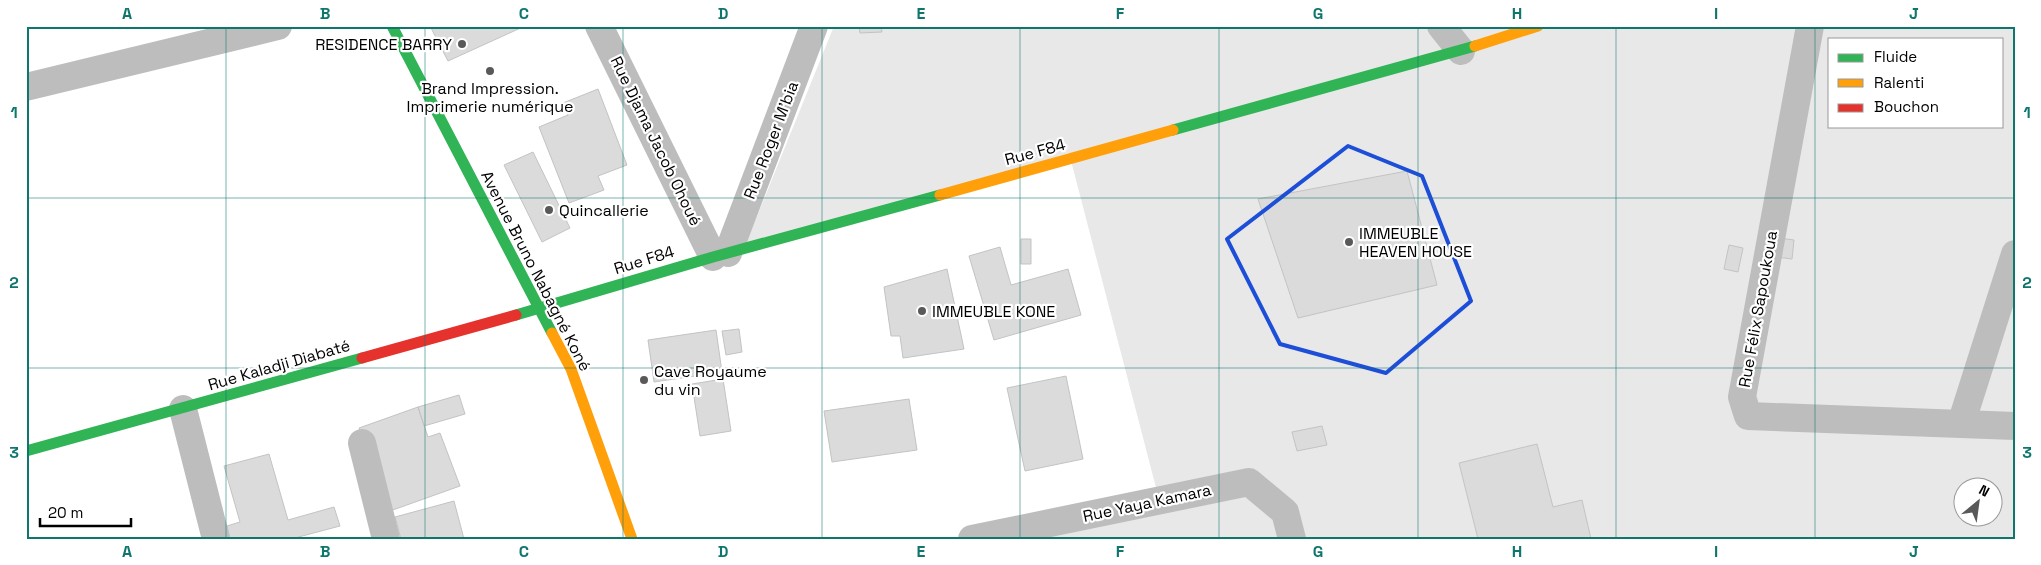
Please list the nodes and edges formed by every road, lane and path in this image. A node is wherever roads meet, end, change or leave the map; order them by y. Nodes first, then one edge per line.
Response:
1 (278, 26) edge
2 (392, 26) edge
3 (599, 26) edge
4 (814, 26) edge
5 (1441, 26) edge
6 (1538, 26) edge
7 (1810, 26) edge
8 (1461, 52) junction
9 (26, 87) edge
10 (2015, 254) edge
11 (720, 255) junction
12 (540, 308) junction
13 (183, 409) junction
14 (1961, 424) junction
15 (2015, 426) edge
16 (362, 443) dead end
17 (26, 451) edge
18 (216, 539) edge
19 (386, 539) edge
20 (632, 539) edge
21 (972, 539) edge
22 (1292, 539) edge

1 - 9 street
2 - 12 street, Avenue Bruno Nabagné Koné
3 - 11 street, Rue Djama Jacob Ohoué
4 - 11 street, Rue Roger M'bia
5 - 8 street
6 - 8 street, Rue F84
7 - 14 street, Rue Félix Sapoukoua
8 - 11 street, Rue F84
10 - 14 street
11 - 12 street, Rue F84
12 - 13 street, Rue Kaladji Diabaté
12 - 20 street, Avenue Bruno Nabagné Koné
13 - 17 street, Rue Kaladji Diabaté
13 - 18 street
14 - 15 street, Rue Félix Sapoukoua
16 - 19 street
21 - 22 street, Rue Yaya Kamara

